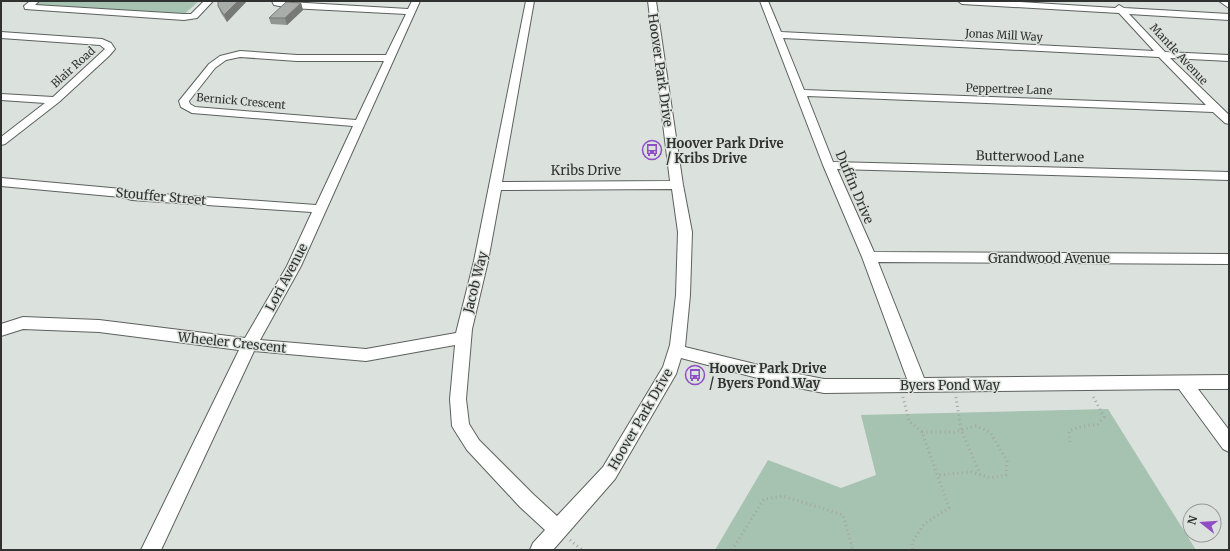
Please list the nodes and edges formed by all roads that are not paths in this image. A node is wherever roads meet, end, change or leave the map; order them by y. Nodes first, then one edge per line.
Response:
1 (35, 1) edge
2 (209, 1) edge
3 (276, 1) edge
4 (416, 1) edge
5 (530, 1) edge
6 (652, 1) edge
7 (764, 1) edge
8 (962, 1) edge
9 (1113, 1) edge
10 (1223, 1) edge
11 (107, 4) dead end
12 (1229, 5) edge
13 (1123, 11) junction
14 (96, 12) junction
15 (411, 12) junction
16 (1229, 17) edge
17 (778, 34) junction
18 (1, 35) edge
19 (1163, 55) junction
20 (391, 58) junction
21 (1229, 58) edge
22 (802, 93) junction
23 (1, 97) edge
24 (55, 100) junction
25 (1215, 109) junction
26 (1229, 121) edge
27 (359, 123) junction
28 (1, 142) edge
29 (829, 165) junction
30 (1229, 176) edge
31 (1, 182) edge
32 (677, 185) junction
33 (495, 186) junction
34 (320, 209) junction
35 (869, 257) junction
36 (1229, 259) edge
37 (1, 330) edge
38 (464, 337) junction
39 (249, 345) junction
40 (676, 351) junction
41 (1229, 382) edge
42 (1184, 383) junction
43 (918, 385) junction
44 (1229, 444) edge
45 (558, 528) junction
46 (151, 550) edge
47 (540, 550) edge

1 - 14 street
2 - 14 street
3 - 15 street
4 - 15 street, Lori Avenue
5 - 33 street, Jacob Way
6 - 32 street, Hoover Park Drive
7 - 17 street, Duffin Drive
8 - 13 street
9 - 13 street, Mantle Avenue
10 - 12 street
11 - 14 street
13 - 16 street
13 - 19 street, Mantle Avenue
15 - 20 street, Lori Avenue
17 - 19 street, Jonas Mill Way
17 - 22 street, Duffin Drive
18 - 24 street, Blair Road
19 - 21 street, Jonas Mill Way
19 - 25 street, Mantle Avenue
20 - 27 street, Lori Avenue
20 - 27 street, Bernick Crescent
22 - 25 street, Peppertree Lane
22 - 29 street, Duffin Drive
23 - 24 street
24 - 28 street, Blair Road
25 - 26 street, Mantle Avenue
27 - 34 street, Lori Avenue
29 - 30 street, Butterwood Lane
29 - 35 street, Duffin Drive
31 - 34 street, Stouffer Street
32 - 33 street, Kribs Drive
32 - 40 street, Hoover Park Drive
33 - 38 street, Jacob Way
34 - 39 street, Lori Avenue
35 - 36 street, Grandwood Avenue
35 - 43 street, Duffin Drive
37 - 39 street, Wheeler Crescent
38 - 39 street, Wheeler Crescent
38 - 45 street, Jacob Way
39 - 46 street, Lori Avenue
40 - 43 street, Byers Pond Way
40 - 45 street, Hoover Park Drive
41 - 42 street, Byers Pond Way
42 - 43 street, Byers Pond Way
42 - 44 street
45 - 47 street, Hoover Park Drive

